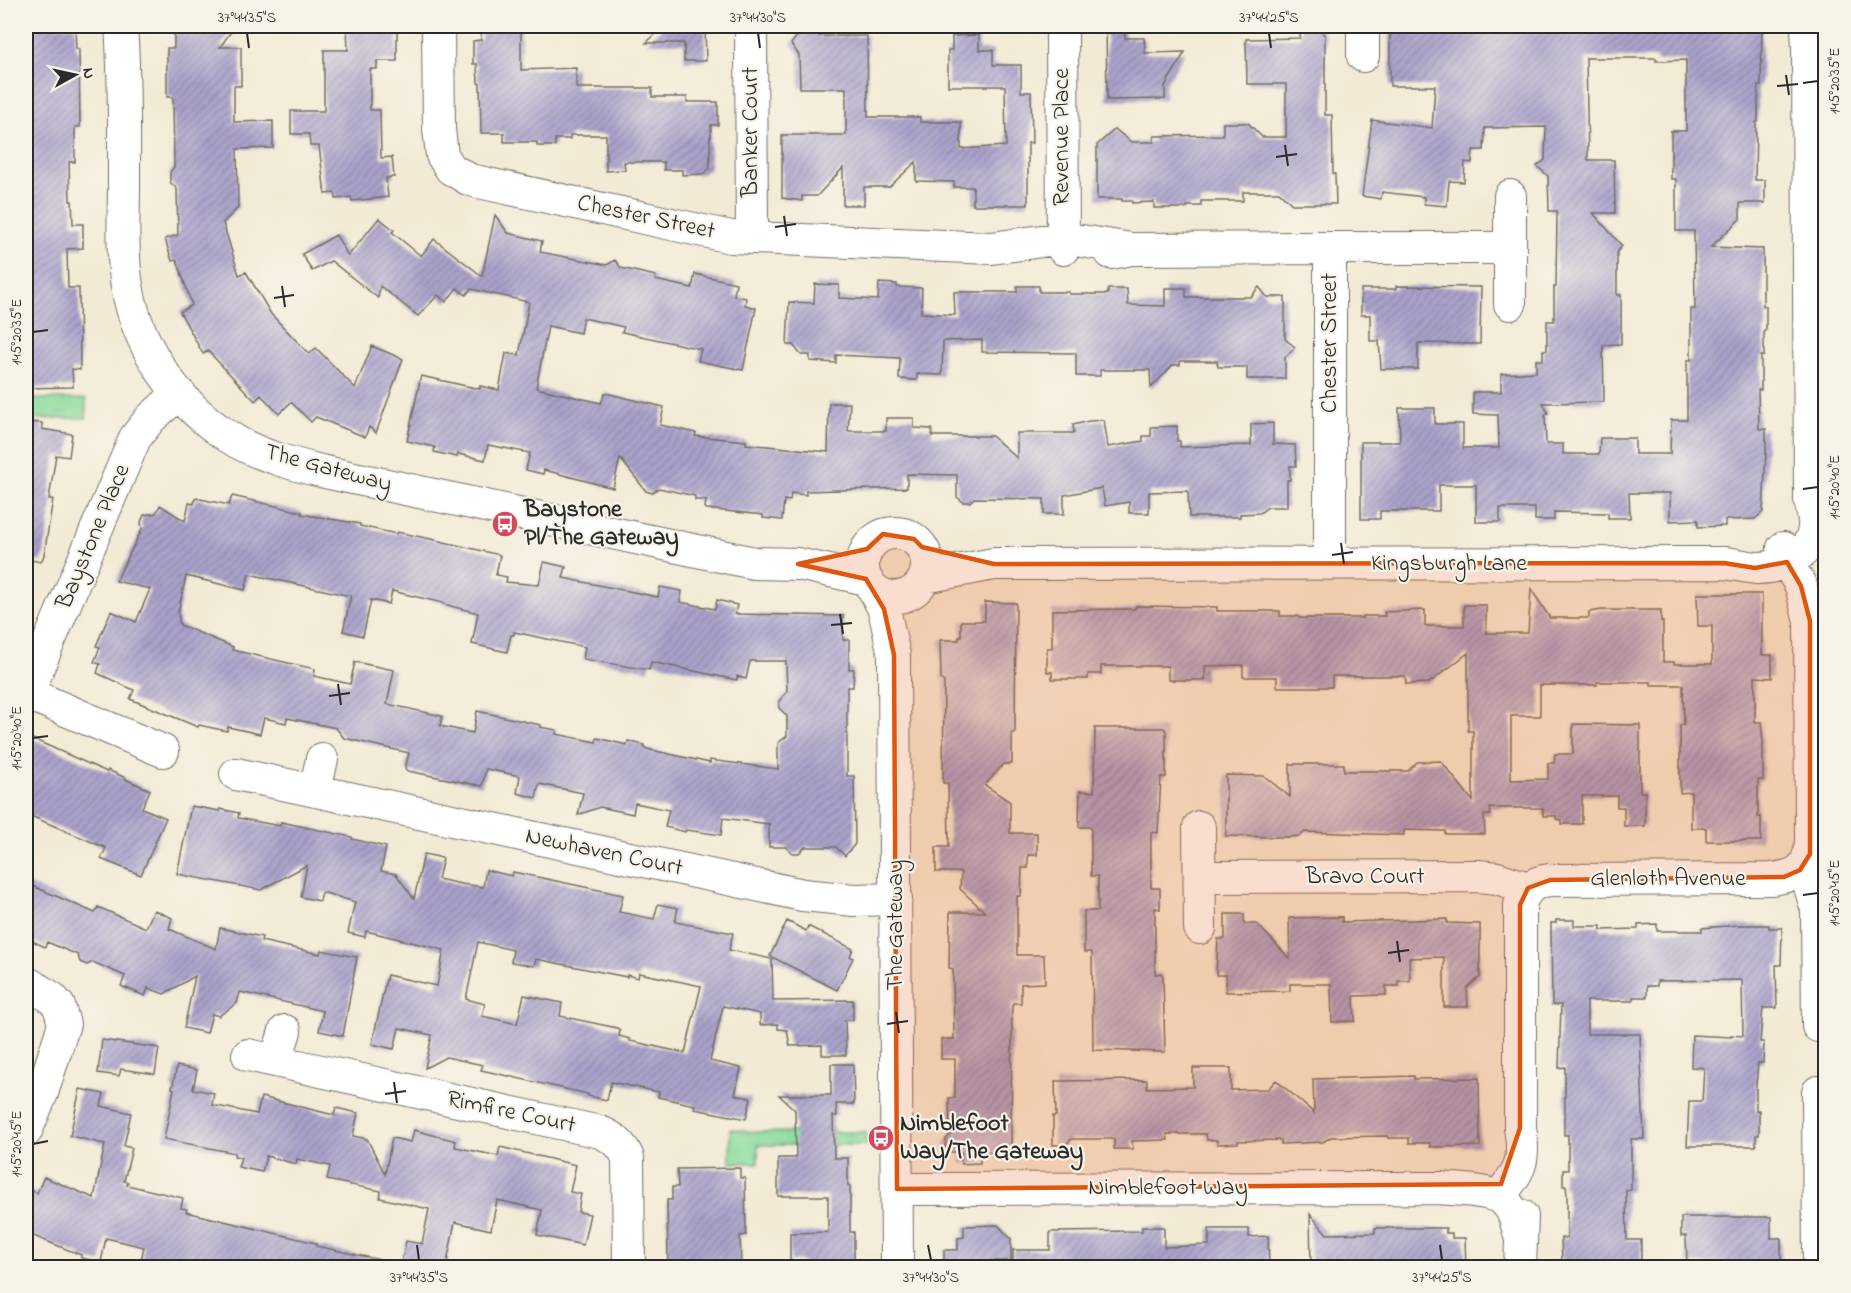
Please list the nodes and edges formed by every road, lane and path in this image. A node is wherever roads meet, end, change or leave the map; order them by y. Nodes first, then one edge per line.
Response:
1 (121, 26) edge
2 (438, 26) edge
3 (751, 26) edge
4 (1062, 26) edge
5 (1363, 26) edge
6 (1809, 34) edge
7 (1363, 56) dead end
8 (1510, 196) dead end
9 (752, 238) junction
10 (1063, 243) junction
11 (1330, 248) junction
12 (1509, 248) junction
13 (1510, 304) dead end
14 (178, 393) junction
15 (1789, 555) junction
16 (1330, 564) junction
17 (922, 570) junction
18 (869, 572) junction
19 (894, 655) junction
20 (26, 694) edge
21 (163, 752) dead end
22 (322, 759) dead end
23 (236, 774) dead end
24 (315, 791) junction
25 (1199, 827) dead end
26 (1800, 870) junction
27 (1200, 877) junction
28 (1528, 888) junction
29 (896, 900) junction
30 (1200, 928) dead end
31 (26, 982) edge
32 (1818, 1026) dead end
33 (285, 1031) dead end
34 (1818, 1092) dead end
35 (26, 1131) edge
36 (897, 1189) junction
37 (1502, 1189) junction
38 (629, 1268) edge
39 (897, 1268) edge
40 (1520, 1268) edge
41 (1819, 1268) edge

1 - 14 street, The Gateway
2 - 9 street, Chester Street
3 - 9 street, Banker Court
4 - 10 street, Revenue Place
5 - 7 street
6 - 15 street
8 - 12 street
9 - 10 street, Chester Street
10 - 11 street, Chester Street
11 - 12 street
11 - 16 street, Chester Street
12 - 13 street
14 - 18 street, The Gateway
14 - 20 street, Baystone Place
15 - 16 street, Kingsburgh Lane
15 - 26 street
16 - 17 street, Kingsburgh Lane
17 - 18 street
17 - 18 street
17 - 19 street, The Gateway
18 - 19 street, The Gateway
19 - 29 street, The Gateway
20 - 21 street, Baystone Place
22 - 24 street
23 - 24 street, Newhaven Court
24 - 29 street, Newhaven Court
25 - 27 street
26 - 28 street, Glenloth Avenue
26 - 32 street
27 - 28 street, Bravo Court
27 - 30 street
28 - 37 street
29 - 36 street, The Gateway
31 - 35 street
33 - 38 street, Rimfire Court
34 - 41 street
36 - 37 street, Nimblefoot Way
36 - 39 street, The Gateway
37 - 40 street

